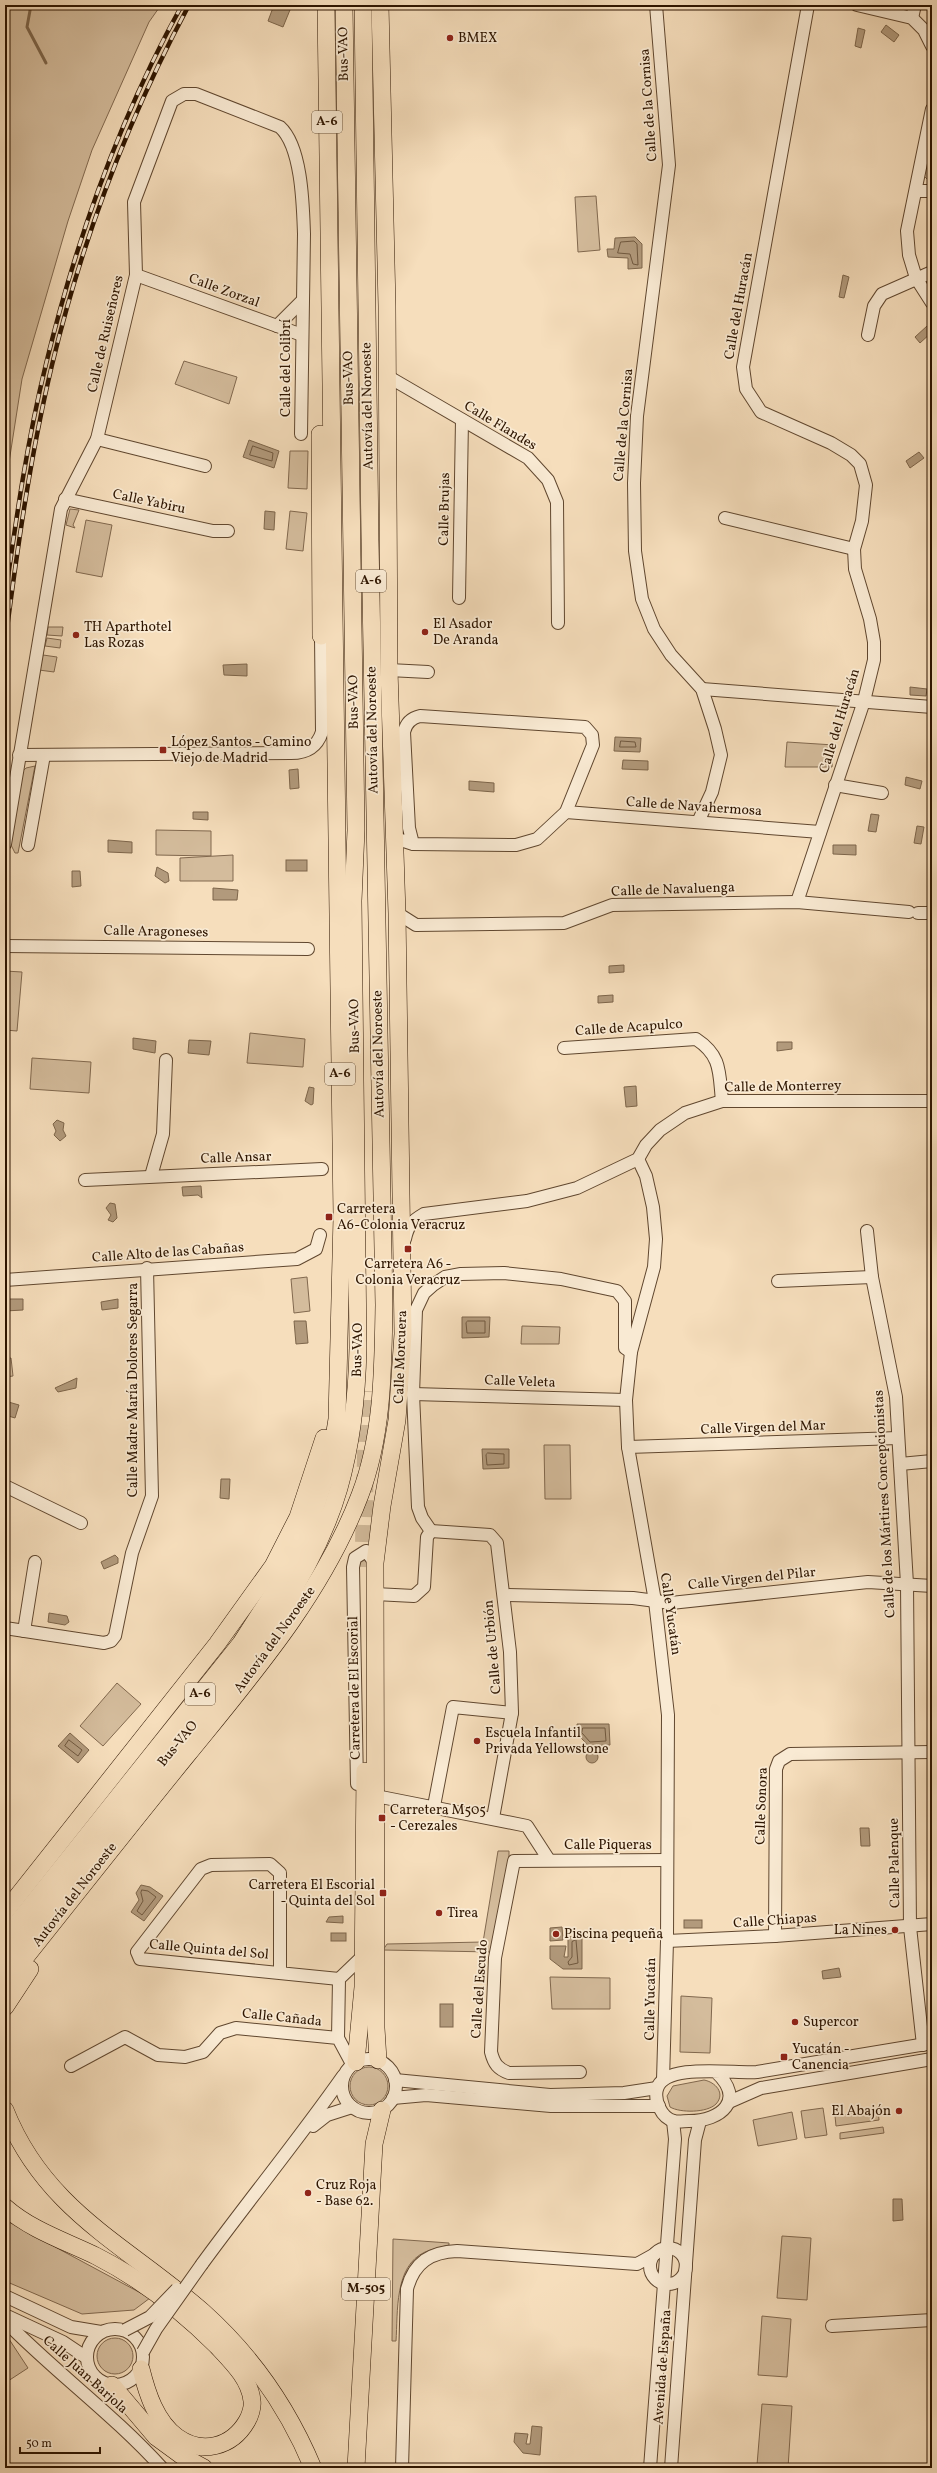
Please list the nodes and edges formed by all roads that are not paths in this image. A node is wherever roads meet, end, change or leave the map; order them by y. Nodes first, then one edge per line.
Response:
1 (326, 5) edge
2 (344, 5) edge
3 (363, 5) edge
4 (380, 5) edge
5 (384, 5) edge
6 (656, 5) edge
7 (808, 5) edge
8 (857, 5) edge
9 (915, 5) edge
10 (912, 18) junction
11 (932, 46) edge
12 (382, 82) junction
13 (174, 98) joint
14 (932, 108) edge
15 (916, 191) junction
16 (932, 191) edge
17 (329, 239) junction
18 (932, 272) edge
19 (136, 275) junction
20 (916, 278) junction
21 (301, 302) junction
22 (932, 303) edge
23 (277, 326) junction
24 (868, 334) dead end
25 (302, 335) junction
26 (387, 376) junction
27 (411, 391) junction
28 (388, 401) junction
29 (462, 420) junction
30 (301, 434) dead end
31 (97, 439) junction
32 (205, 466) dead end
33 (65, 499) junction
34 (725, 518) dead end
35 (228, 530) dead end
36 (854, 549) junction
37 (459, 598) dead end
38 (558, 623) dead end
39 (321, 636) joint
40 (389, 670) junction
41 (428, 672) dead end
42 (702, 689) junction
43 (864, 701) junction
44 (932, 707) edge
45 (19, 755) junction
46 (44, 755) junction
47 (835, 785) junction
48 (882, 794) dead end
49 (566, 812) junction
50 (698, 822) junction
51 (356, 830) junction
52 (820, 832) junction
53 (395, 838) junction
54 (5, 844) edge
55 (413, 844) junction
56 (28, 845) dead end
57 (797, 902) junction
58 (932, 913) edge
59 (397, 914) junction
60 (416, 924) junction
61 (396, 940) junction
62 (5, 946) edge
63 (308, 949) dead end
64 (564, 1048) dead end
65 (166, 1060) dead end
66 (722, 1101) junction
67 (932, 1101) edge
68 (381, 1158) junction
69 (638, 1160) junction
70 (322, 1169) dead end
71 (151, 1176) junction
72 (85, 1180) dead end
73 (401, 1190) junction
74 (424, 1214) junction
75 (867, 1231) dead end
76 (320, 1235) dead end
77 (401, 1259) junction
78 (147, 1268) junction
79 (872, 1277) junction
80 (5, 1280) edge
81 (778, 1281) dead end
82 (631, 1352) junction
83 (367, 1391) tunnel mouth
84 (413, 1394) junction
85 (626, 1400) junction
86 (337, 1419) junction
87 (898, 1438) junction
88 (628, 1447) junction
89 (932, 1461) edge
90 (900, 1464) junction
91 (5, 1486) edge
92 (81, 1523) dead end
93 (430, 1531) junction
94 (35, 1562) dead end
95 (369, 1565) junction
96 (907, 1584) junction
97 (932, 1586) edge
98 (375, 1594) junction
99 (504, 1595) junction
100 (654, 1601) junction
101 (5, 1628) edge
102 (24, 1631) junction
103 (512, 1713) junction
104 (932, 1752) edge
105 (909, 1753) junction
106 (365, 1779) junction
107 (376, 1796) junction
108 (434, 1806) junction
109 (493, 1818) junction
110 (363, 1846) junction
111 (549, 1860) junction
112 (667, 1860) junction
113 (514, 1861) joint
114 (44, 1862) junction
115 (376, 1865) junction
116 (5, 1900) edge
117 (5, 1912) edge
118 (932, 1924) edge
119 (910, 1927) junction
120 (775, 1936) junction
121 (5, 1938) edge
122 (667, 1941) junction
123 (364, 1955) junction
124 (5, 1961) edge
125 (280, 1972) junction
126 (339, 1979) junction
127 (5, 1983) edge
128 (5, 2007) edge
129 (338, 2038) junction
130 (928, 2044) edge
131 (932, 2059) edge
132 (378, 2060) junction
133 (354, 2063) junction
134 (71, 2066) dead end
135 (580, 2072) dead end
136 (716, 2072) junction
137 (343, 2076) junction
138 (395, 2080) junction
139 (660, 2084) junction
140 (729, 2102) junction
141 (388, 2104) junction
142 (659, 2106) junction
143 (352, 2107) junction
144 (5, 2110) edge
145 (673, 2121) junction
146 (700, 2121) junction
147 (304, 2133) junction
148 (5, 2207) edge
149 (666, 2249) junction
150 (655, 2254) junction
151 (202, 2264) junction
152 (637, 2264) junction
153 (685, 2268) junction
154 (652, 2276) junction
155 (143, 2283) junction
156 (664, 2284) junction
157 (5, 2296) edge
158 (5, 2315) edge
159 (932, 2320) edge
160 (5, 2321) edge
161 (832, 2326) dead end
162 (125, 2330) junction
163 (101, 2332) junction
164 (143, 2352) junction
165 (87, 2358) junction
166 (141, 2369) junction
167 (112, 2385) junction
168 (162, 2468) edge
169 (204, 2468) edge
170 (302, 2468) edge
171 (313, 2468) edge
172 (356, 2468) edge
173 (402, 2468) edge
174 (650, 2468) edge
175 (671, 2468) edge

1 - 17 highway, Autovía del Noroeste / A-6
2 - 51 highway, Bus-VAO
3 - 68 highway, Autovía del Noroeste / A-6
4 - 12 highway
5 - 12 street
6 - 42 street, Calle de la Cornisa
7 - 36 street, Calle del Huracán
8 - 10 street
9 - 10 street
10 - 11 street
12 - 26 highway
13 - 19 street, Calle de Ruiseñores
13 - 21 street, Calle del Colibrí
14 - 15 street
15 - 16 street
15 - 20 street
17 - 39 highway
17 - 86 highway, Autovía del Noroeste / A-6
18 - 20 street
19 - 23 street, Calle Zorzal
19 - 31 street, Calle de Ruiseñores
20 - 22 street
20 - 24 street
21 - 23 street, Calle del Colibrí
21 - 25 street, Calle del Colibrí
23 - 25 street, Calle Zorzal
25 - 30 street, Calle del Colibrí
26 - 27 street, Calle Flandes
26 - 28 highway
27 - 28 street
27 - 29 street, Calle Flandes
28 - 40 highway
29 - 37 street, Calle Brujas
29 - 38 street, Calle Flandes
31 - 32 street
31 - 33 street, Calle de Ruiseñores
33 - 35 street, Calle Yabiru
33 - 45 street, Calle de Ruiseñores
34 - 36 street
36 - 43 street, Calle del Huracán
39 - 46 street
40 - 41 street
40 - 53 highway
42 - 43 street
42 - 50 street, Calle de la Cornisa
43 - 44 street
43 - 47 street, Calle del Huracán
45 - 46 street
45 - 54 street, Calle de Ruiseñores
46 - 56 street
47 - 48 street, Calle del Huracán
47 - 52 street, Calle del Huracán
49 - 50 street, Calle de Navahermosa
49 - 55 street
49 - 55 street
50 - 52 street, Calle de Navahermosa
51 - 83 highway
51 - 124 highway, Bus-VAO
52 - 57 street, Calle del Huracán
53 - 55 street
53 - 59 highway
57 - 58 street, Calle de Navaluenga
57 - 60 street, Calle de Navaluenga
59 - 60 street, Calle de Navaluenga
59 - 61 highway
60 - 61 street
61 - 73 highway
62 - 63 street, Calle Aragoneses
64 - 66 street, Calle de Acapulco
65 - 71 street
66 - 67 street, Calle de Monterrey
66 - 69 street, Calle de Monterrey
68 - 127 highway, Autovía del Noroeste / A-6
68 - 128 highway
69 - 74 street
69 - 82 street, Calle Yucatán
70 - 71 street, Calle Ansar
71 - 72 street, Calle Ansar
73 - 74 street
73 - 77 highway
74 - 77 street
75 - 79 street, Calle de los Mártires Concepcionistas
76 - 78 street, Calle Alto de las Cabañas
77 - 95 highway
78 - 80 street, Calle Alto de las Cabañas
78 - 102 street, Calle Madre María Dolores Segarra
79 - 81 street
79 - 87 street, Calle de los Mártires Concepcionistas
82 - 84 street, Calle Morcuera
82 - 85 street, Calle Yucatán
84 - 85 street, Calle Veleta
84 - 93 street, Calle Morcuera
85 - 88 street, Calle Yucatán
86 - 114 highway
86 - 121 highway, Autovía del Noroeste / A-6
87 - 88 street, Calle Virgen del Mar
87 - 90 street, Calle de los Mártires Concepcionistas
88 - 100 street, Calle Yucatán
89 - 90 street
90 - 96 street, Calle de los Mártires Concepcionistas
91 - 92 street
93 - 98 street
93 - 99 street, Calle de Urbión
94 - 102 street
95 - 98 highway
95 - 106 highway
95 - 110 street, Carretera de El Escorial
96 - 97 street, Calle Virgen del Pilar
96 - 100 street, Calle Virgen del Pilar
96 - 105 street, Calle de los Mártires Concepcionistas
98 - 107 highway
99 - 100 street, Calle Virgen del Pilar
99 - 103 street, Calle de Urbión
100 - 112 street, Calle Yucatán
101 - 102 street
103 - 108 street
103 - 109 street, Calle de Urbión
104 - 105 street, Calle Sonora
105 - 119 street, Calle Palenque
105 - 120 street, Calle Sonora
106 - 110 highway
106 - 115 highway
107 - 108 street
107 - 115 highway
108 - 109 street
109 - 111 street
110 - 123 highway
111 - 112 street, Calle Piqueras
111 - 113 street, Calle Piqueras
112 - 122 street, Calle Yucatán
113 - 135 street, Calle del Escudo
114 - 116 highway
114 - 117 highway
115 - 132 highway
118 - 119 street, Calle Chiapas
119 - 120 street, Calle Chiapas
119 - 130 street, Calle Palenque
120 - 122 street, Calle Chiapas
122 - 139 street, Calle Yucatán
123 - 126 street
123 - 133 highway
125 - 125 street, Calle Quinta del Sol
125 - 126 street, Calle Quinta del Sol
126 - 129 street
129 - 133 street, Calle Cañada
129 - 134 street, Calle Cañada
130 - 136 street
131 - 140 street
132 - 133 street
132 - 138 street
133 - 137 street
136 - 139 street
136 - 140 street
137 - 143 street
137 - 147 street
138 - 139 street
138 - 141 street
139 - 142 street
140 - 146 street
141 - 142 street
141 - 143 street
141 - 172 highway, M-505
142 - 145 street
143 - 147 street
144 - 171 highway
145 - 146 street
145 - 149 street, Avenida de España
146 - 153 street, Avenida de España
147 - 151 street
148 - 155 highway
149 - 150 street
149 - 153 street
149 - 156 street, Avenida de España
150 - 152 street
150 - 154 street
151 - 162 street, bridge
151 - 164 street, bridge
152 - 154 street
152 - 173 street
153 - 156 street
153 - 175 street, Avenida de España
154 - 156 street
155 - 166 highway
155 - 170 highway
156 - 174 street, Avenida de España
157 - 163 street
158 - 165 street
159 - 161 street
160 - 168 street, Calle Juan Barjola
162 - 163 street
162 - 164 street
163 - 165 street
164 - 166 street
165 - 167 street
166 - 167 street
167 - 169 highway

